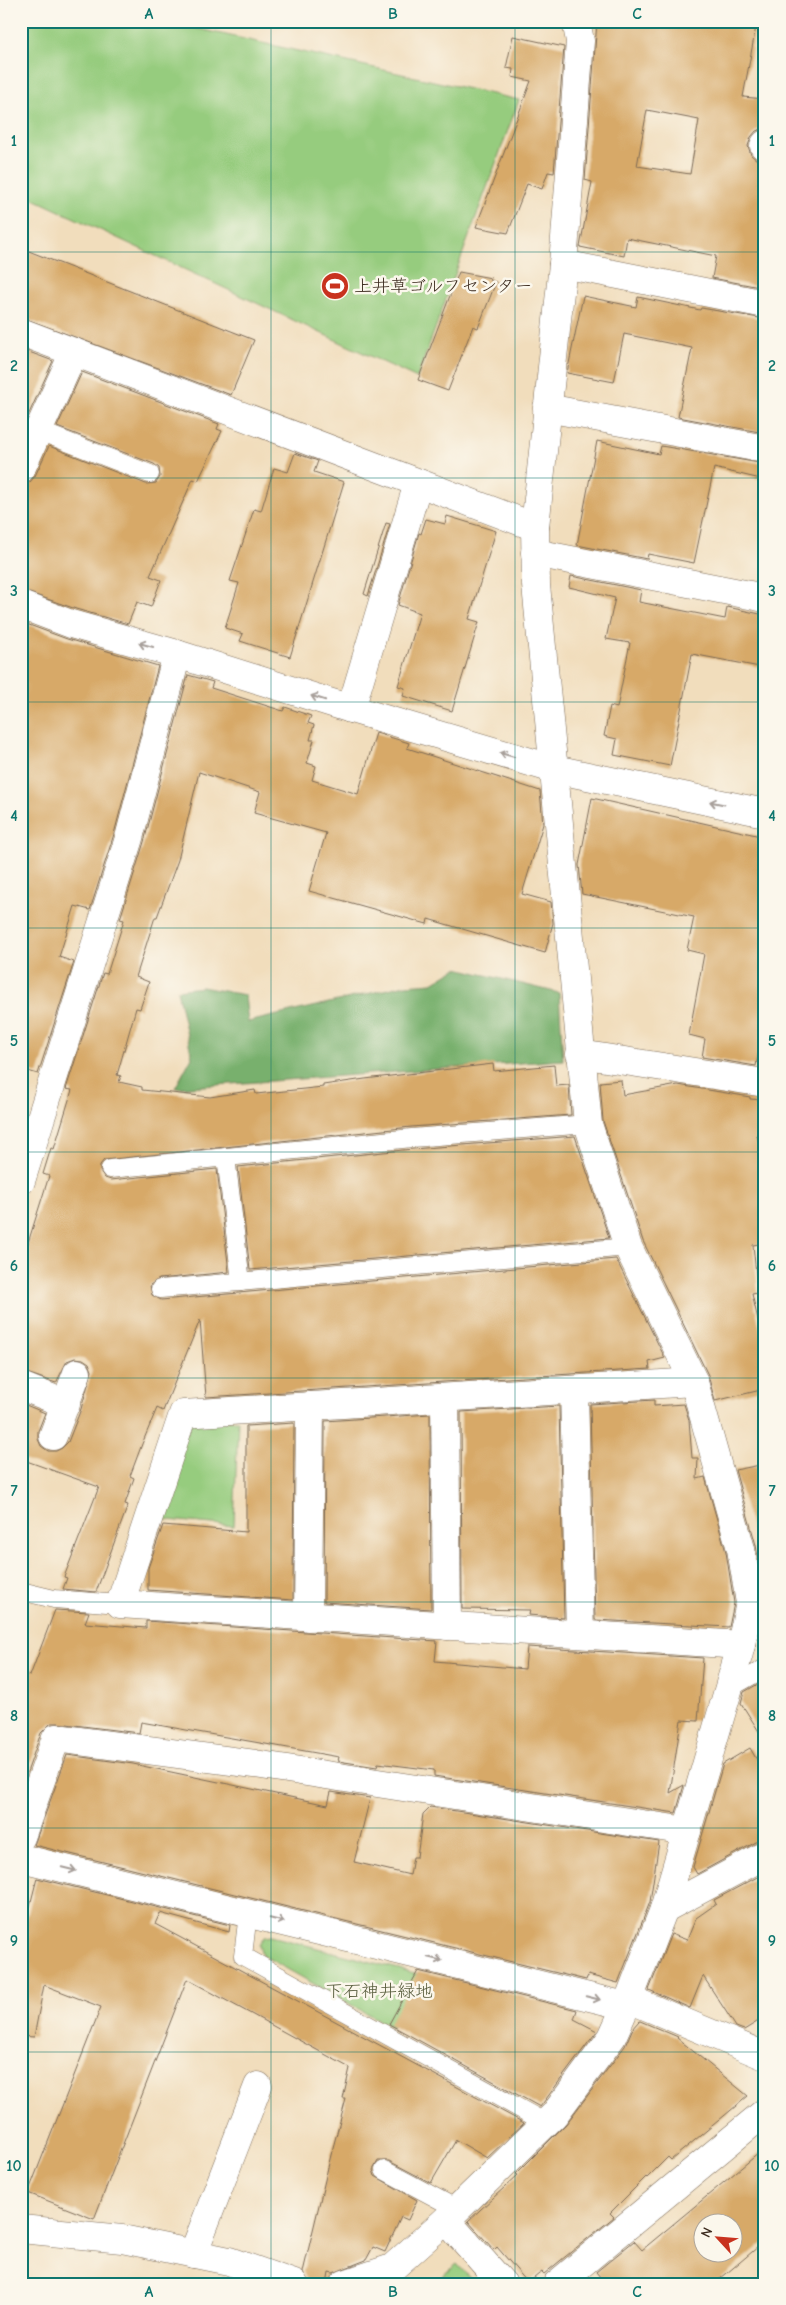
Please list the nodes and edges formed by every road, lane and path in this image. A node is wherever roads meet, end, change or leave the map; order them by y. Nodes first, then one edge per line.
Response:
1 (576, 21) edge
2 (563, 264) junction
3 (765, 304) edge
4 (21, 332) edge
5 (74, 352) junction
6 (547, 408) junction
7 (39, 431) junction
8 (765, 449) edge
9 (21, 469) edge
10 (150, 474) dead end
11 (418, 483) junction
12 (535, 540) junction
13 (765, 598) edge
14 (21, 605) edge
15 (177, 654) junction
16 (351, 709) junction
17 (554, 769) junction
18 (765, 813) edge
19 (580, 1054) junction
20 (765, 1083) edge
21 (588, 1124) junction
22 (226, 1157) junction
23 (110, 1169) dead end
24 (21, 1181) edge
25 (628, 1247) junction
26 (241, 1282) junction
27 (160, 1289) dead end
28 (77, 1373) dead end
29 (694, 1382) junction
30 (21, 1386) edge
31 (574, 1390) junction
32 (445, 1398) junction
33 (66, 1404) junction
34 (310, 1406) junction
35 (53, 1436) dead end
36 (21, 1591) edge
37 (120, 1604) junction
38 (308, 1616) junction
39 (447, 1626) junction
40 (580, 1634) junction
41 (741, 1645) junction
42 (765, 1668) edge
43 (728, 1689) junction
44 (687, 1831) junction
45 (21, 1836) edge
46 (765, 1855) edge
47 (21, 1858) edge
48 (664, 1910) junction
49 (248, 1913) junction
50 (628, 2002) junction
51 (765, 2056) edge
52 (258, 2086) dead end
53 (765, 2112) edge
54 (546, 2123) junction
55 (384, 2170) dead end
56 (452, 2214) junction
57 (21, 2229) edge
58 (193, 2254) junction
59 (294, 2284) edge
60 (344, 2284) edge
61 (503, 2284) edge
62 (557, 2284) edge

1 - 2 street
2 - 3 street
2 - 6 street
4 - 5 street
5 - 7 street
5 - 11 street
6 - 8 street
6 - 12 street
7 - 9 street
7 - 10 lane
11 - 12 street
11 - 16 street
12 - 13 street
12 - 17 street
15 -> 14 street
16 -> 15 street
15 - 24 street
17 -> 16 street
18 -> 17 street
17 - 19 street
19 - 20 street
19 - 21 street
21 - 22 lane
21 - 25 street
22 - 23 lane
22 - 26 lane
25 - 26 lane
25 - 29 street
26 - 27 lane
28 - 33 street
29 - 31 street
29 - 41 street
30 - 33 street
31 - 32 street
31 - 40 street
32 - 34 street
32 - 39 street
33 - 35 street
34 - 37 street
34 - 38 street
36 - 37 lane
37 - 38 street
38 - 39 street
39 - 40 street
40 - 41 street
41 - 43 street
42 - 43 lane
43 - 44 street
44 - 45 street
44 - 48 street
46 - 48 street
47 -> 49 street
48 - 50 street
49 -> 50 street
49 - 54 lane
50 - 51 street
50 - 54 street
52 - 58 street
53 - 62 street
54 - 56 street
55 - 56 lane
56 - 60 street
56 - 61 street
57 - 58 street
58 - 59 street

